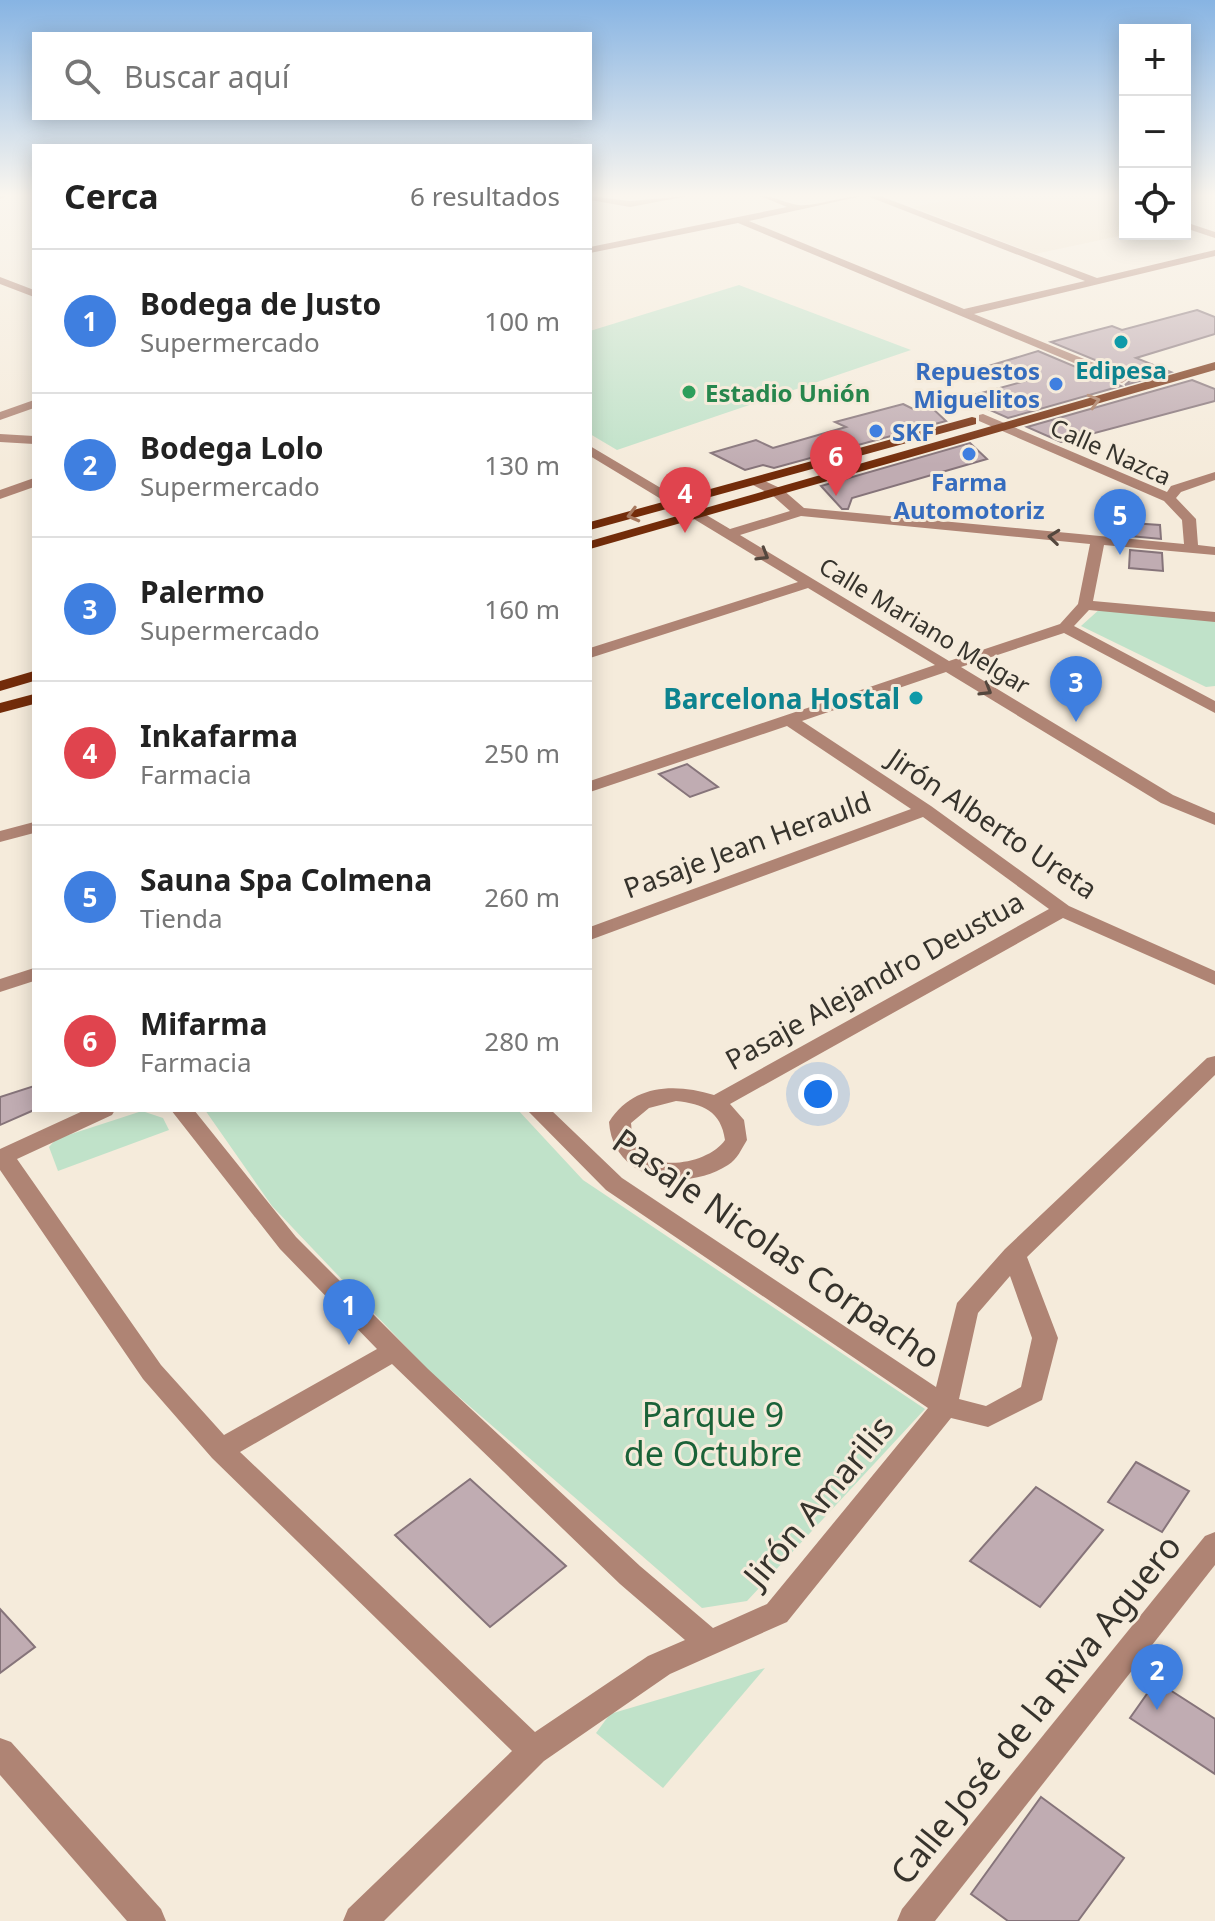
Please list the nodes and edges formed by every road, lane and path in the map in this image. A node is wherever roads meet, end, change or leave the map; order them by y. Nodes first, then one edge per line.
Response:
1 (897, 286) edge
2 (1076, 286) edge
3 (963, 313) junction
4 (1215, 353) edge
5 (1215, 366) edge
6 (1163, 368) junction
7 (1183, 375) junction
8 (1122, 379) junction
9 (32, 405) edge
10 (0, 416) edge
11 (983, 418) junction
12 (1002, 427) junction
13 (0, 438) edge
14 (32, 440) edge
15 (592, 451) edge
16 (1215, 476) edge
17 (756, 481) junction
18 (32, 483) edge
19 (777, 492) junction
20 (0, 495) edge
21 (1169, 498) junction
22 (677, 503) junction
23 (800, 512) junction
24 (696, 515) junction
25 (592, 525) edge
26 (727, 534) junction
27 (1098, 541) junction
28 (592, 544) edge
29 (1191, 549) junction
30 (1215, 551) edge
31 (810, 583) junction
32 (1085, 605) junction
33 (1215, 617) edge
34 (1065, 627) junction
35 (592, 652) edge
36 (948, 667) junction
37 (32, 677) edge
38 (0, 686) edge
39 (32, 700) edge
40 (0, 708) edge
41 (1215, 708) edge
42 (790, 721) junction
43 (592, 786) edge
44 (925, 810) junction
45 (1215, 820) edge
46 (32, 828) edge
47 (0, 837) edge
48 (1062, 910) junction
49 (592, 933) edge
50 (32, 975) edge
51 (1215, 979) edge
52 (0, 986) edge
53 (1215, 1063) edge
54 (716, 1103) junction
55 (100, 1112) edge
56 (184, 1112) edge
57 (540, 1112) edge
58 (1, 1157) edge
59 (1014, 1255) junction
60 (394, 1351) junction
61 (945, 1406) junction
62 (221, 1450) junction
63 (1215, 1544) edge
64 (711, 1644) junction
65 (533, 1751) junction
66 (0, 1752) edge
67 (149, 1921) edge
68 (360, 1921) edge
69 (914, 1921) edge

1 - 3 street
2 - 3 street
3 - 8 street
4 - 6 main road
5 - 7 main road
6 - 7 main road
6 - 8 main road
12 -> 7 main road
8 - 11 main road
9 - 10 street
11 - 12 street, Calle Nazca
11 - 17 main road
12 - 19 main road
12 - 21 street, Calle Nazca
13 - 14 street
15 - 22 street, Calle Mariano Melgar
16 - 21 street
17 - 19 street
17 - 22 main road
18 - 20 street
19 - 23 street
19 - 24 main road
21 - 29 street, Calle Nazca
22 - 24 street, Calle Mariano Melgar
22 -> 25 main road
23 - 26 street
27 -> 23 street
24 - 26 street, Calle Mariano Melgar
24 - 28 main road
26 -> 31 street, Calle Mariano Melgar
27 - 29 street
27 - 32 street
29 - 30 street
31 - 35 street
31 - 36 street, Calle Mariano Melgar
32 - 33 street
32 - 34 street
34 - 36 street
34 - 41 street
36 - 42 street
36 -> 45 street, Calle Mariano Melgar
37 - 38 main road
39 - 40 main road
42 - 43 street
42 - 44 street, Jirón Alberto Ureta
44 - 48 street, Jirón Alberto Ureta
44 - 49 street, Pasaje Jean Herauld
46 - 47 street
48 - 51 street, Jirón Alberto Ureta
48 - 54 street, Pasaje Alejandro Deustua
50 - 52 street
53 - 59 street, Jirón Amarilis
54 - 54 street, Pasaje Alejandro Deustua
55 - 58 street
56 - 60 street
57 - 61 street, Pasaje Nicolas Corpacho
58 - 62 street
59 - 61 street, Jirón Amarilis
59 - 61 street
60 - 62 street
60 - 64 street
61 - 64 street, Jirón Amarilis
62 - 65 street
63 - 69 street, Calle José de la Riva Aguero
64 - 65 street, Jirón Amarilis
65 - 68 street, Jirón Amarilis
66 - 67 street

